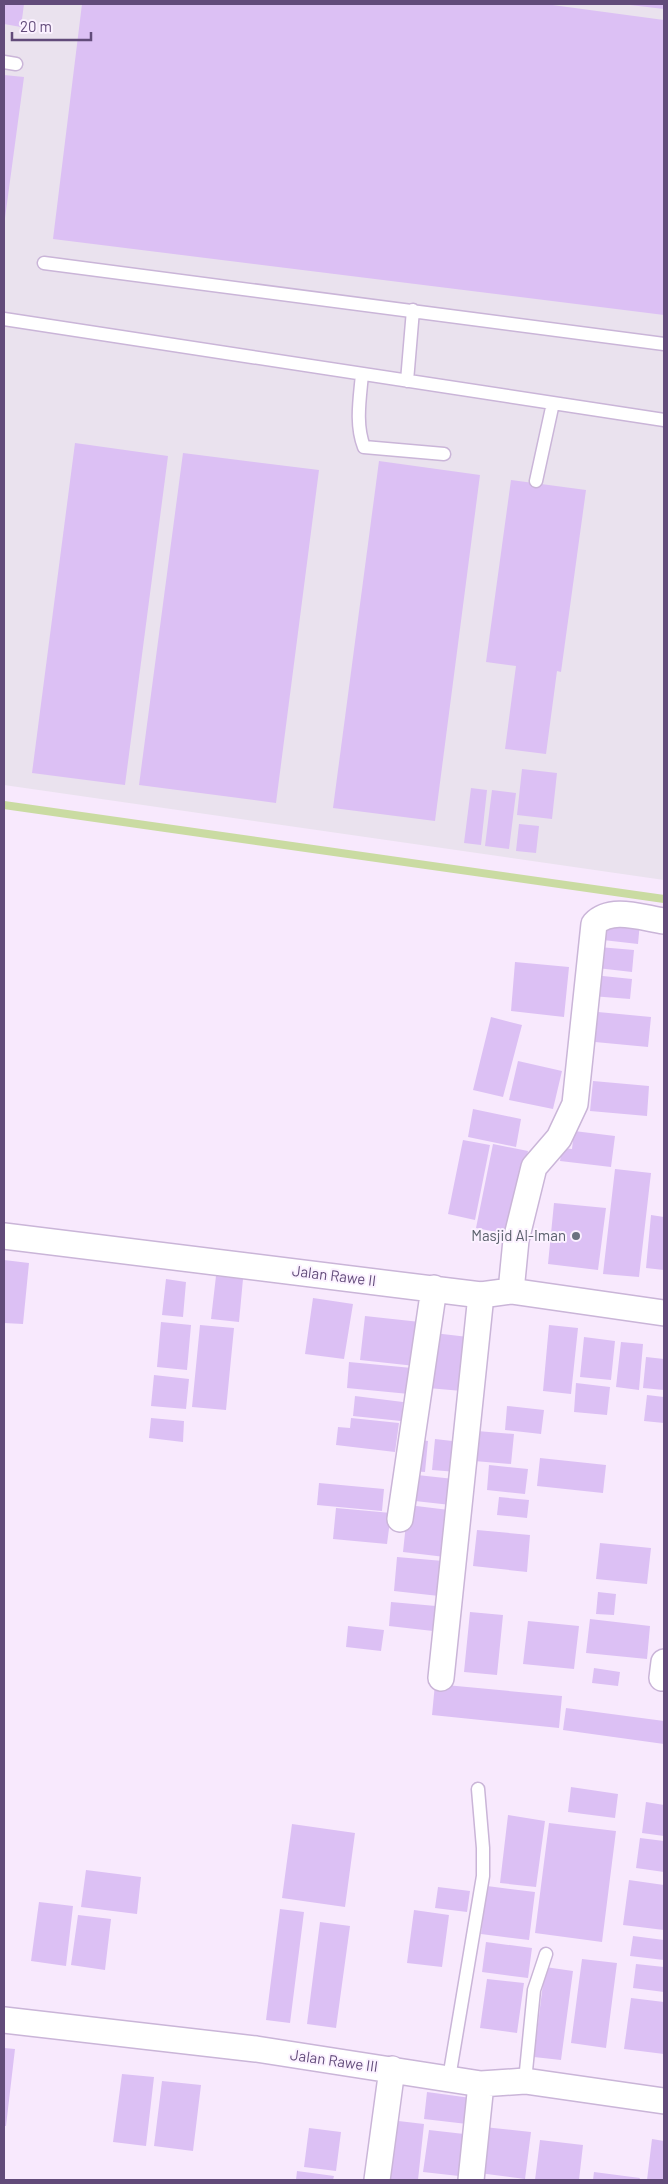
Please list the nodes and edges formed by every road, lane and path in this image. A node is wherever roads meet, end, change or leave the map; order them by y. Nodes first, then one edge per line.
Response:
1 (44, 262) dead end
2 (413, 310) junction
3 (4, 319) edge
4 (664, 344) edge
5 (362, 374) junction
6 (407, 381) junction
7 (553, 403) junction
8 (664, 420) edge
9 (444, 454) dead end
10 (536, 481) dead end
11 (664, 921) edge
12 (4, 1236) edge
13 (434, 1288) junction
14 (511, 1291) junction
15 (481, 1295) junction
16 (664, 1313) edge
17 (400, 1519) dead end
18 (441, 1678) dead end
19 (478, 1789) dead end
20 (546, 1954) dead end
21 (4, 2020) edge
22 (392, 2069) junction
23 (449, 2078) junction
24 (525, 2081) junction
25 (481, 2084) junction
26 (664, 2101) edge
27 (377, 2180) edge
28 (470, 2180) edge

1 - 2 lane
2 - 4 lane
2 - 6 lane
3 - 5 lane
5 - 6 lane
5 - 9 lane
6 - 7 lane
7 - 8 lane
7 - 10 lane
11 - 14 street
12 - 13 street, Jalan Rawe II
13 - 15 street, Jalan Rawe II
13 - 17 street
14 - 15 street, Jalan Rawe II
14 - 16 street, Jalan Rawe II
15 - 18 street
19 - 23 lane
20 - 24 lane
21 - 22 street, Jalan Rawe III
22 - 23 street, Jalan Rawe III
22 - 27 street
23 - 25 street, Jalan Rawe III
24 - 25 street, Jalan Rawe III
24 - 26 street, Jalan Rawe III
25 - 28 street

